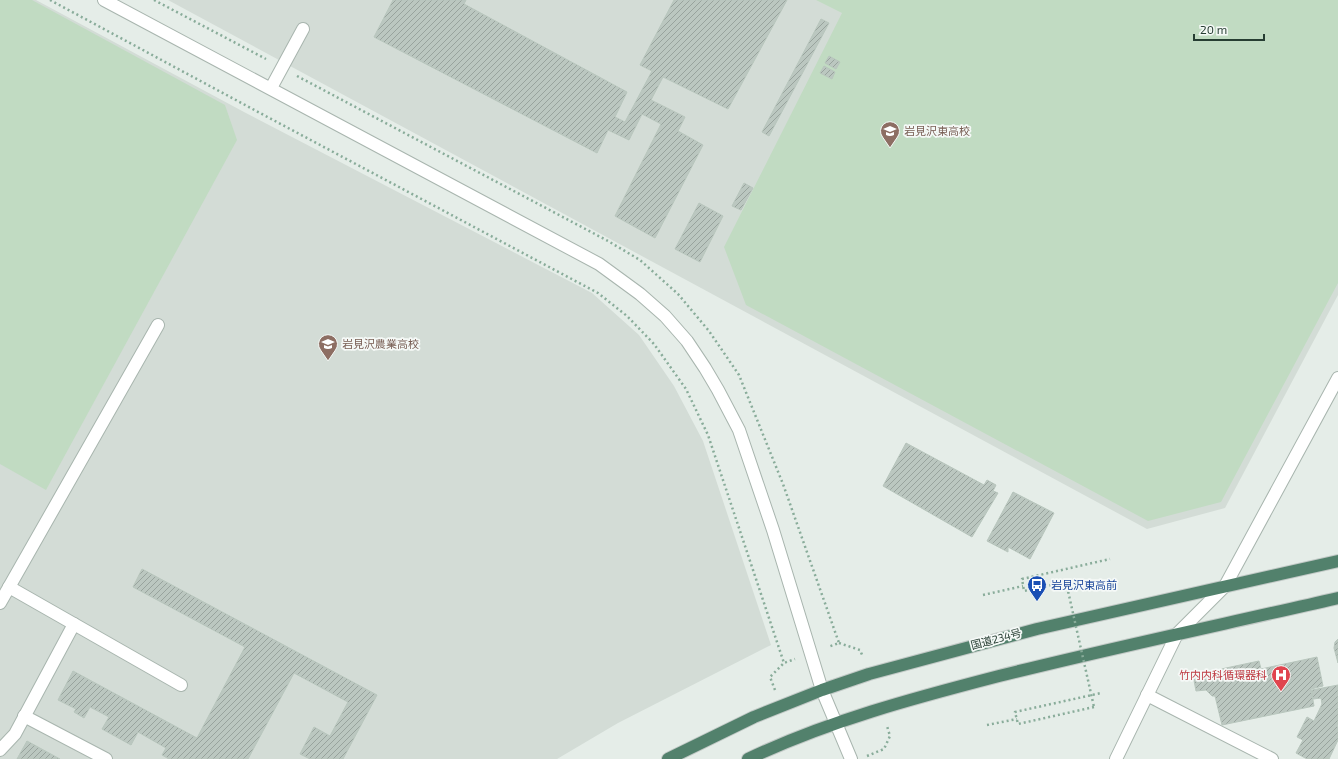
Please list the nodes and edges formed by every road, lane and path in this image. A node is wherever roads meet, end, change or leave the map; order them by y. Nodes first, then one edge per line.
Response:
1 (50, 0) edge
2 (104, 0) edge
3 (154, 0) edge
4 (303, 29) dead end
5 (282, 68) junction
6 (271, 88) junction
7 (158, 325) dead end
8 (1338, 378) edge
9 (1110, 559) dead end
10 (1338, 561) edge
11 (1023, 586) junction
12 (1225, 586) junction
13 (10, 587) junction
14 (983, 595) dead end
15 (1338, 598) edge
16 (0, 603) edge
17 (74, 624) junction
18 (1177, 634) junction
19 (811, 654) junction
20 (181, 685) dead end
21 (822, 690) junction
22 (1101, 693) dead end
23 (1148, 695) junction
24 (24, 716) junction
25 (1017, 719) junction
26 (836, 724) junction
27 (987, 725) dead end
28 (0, 750) edge
29 (106, 759) edge
30 (668, 759) edge
31 (748, 759) edge
32 (851, 759) edge
33 (1116, 759) edge
34 (1272, 759) edge

1 - 19 path
2 - 6 street
3 - 5 path
4 - 5 street
5 - 6 street
5 - 19 path
6 - 19 street
7 - 13 street
8 - 12 street
9 - 11 path
10 - 12 highway, 国道234号
11 - 14 path
11 - 25 path, bridge
12 - 18 street
12 - 21 highway, 国道234号
13 - 16 street
13 - 17 street
15 - 18 highway
17 - 20 street
17 - 24 street
18 - 23 street
18 - 26 highway
19 - 21 street
21 - 26 street
21 - 30 highway, 国道234号
22 - 25 path
23 - 33 street
23 - 34 street
24 - 28 street
24 - 29 street
25 - 27 path
26 - 31 highway
26 - 32 street

